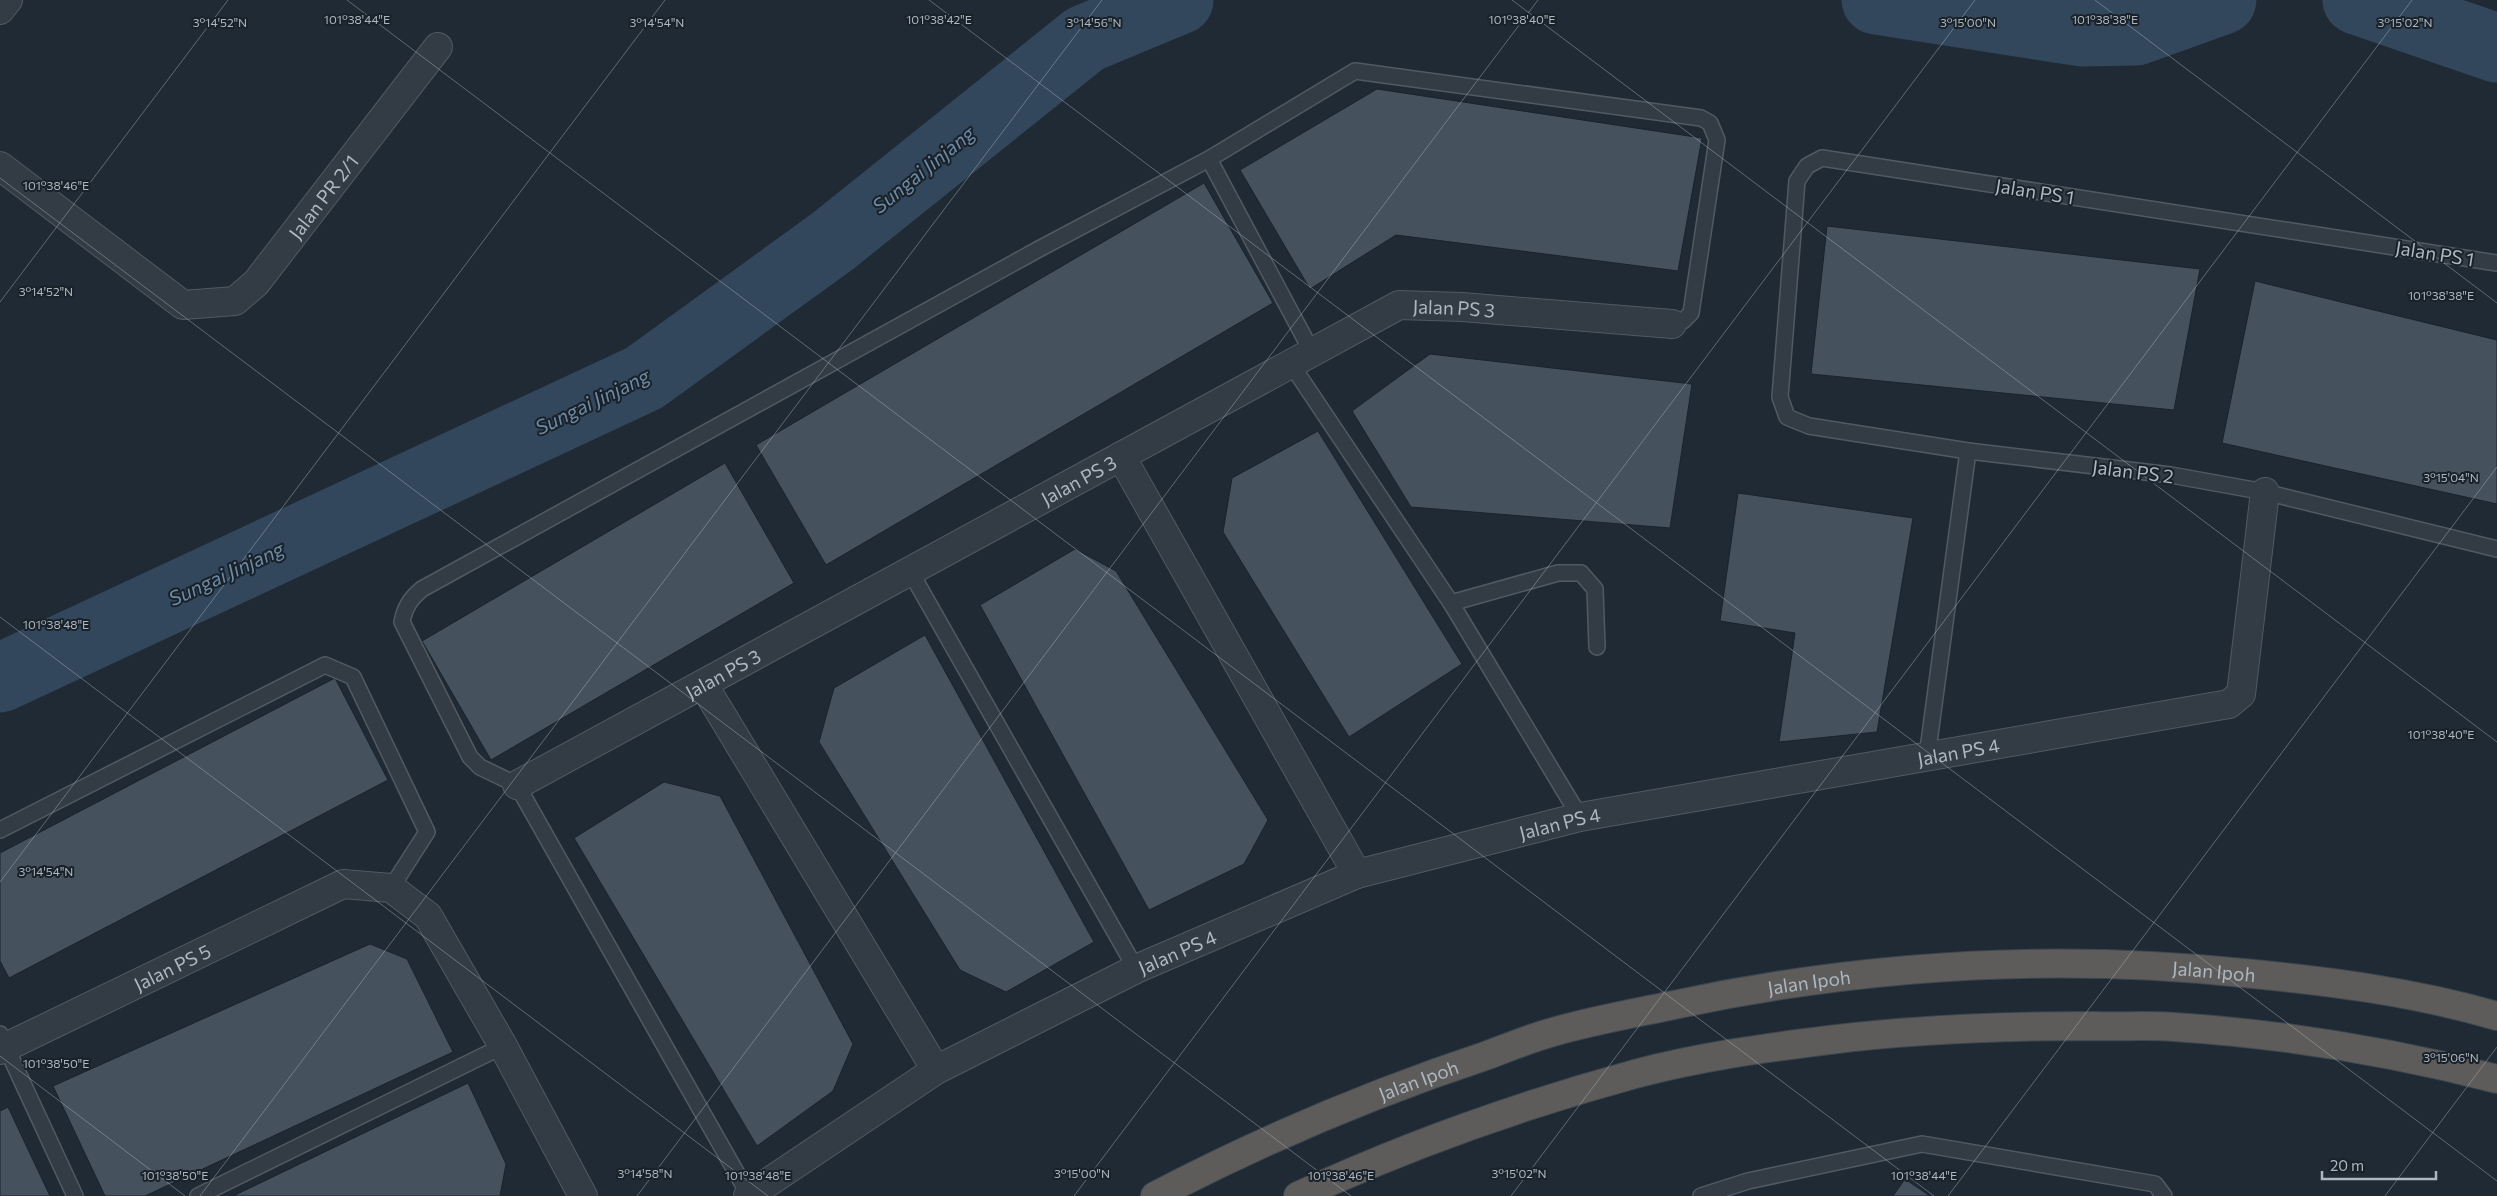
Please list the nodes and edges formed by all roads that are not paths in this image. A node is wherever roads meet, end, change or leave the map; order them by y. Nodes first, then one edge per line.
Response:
1 (8, 0) edge
2 (0, 10) edge
3 (438, 47) dead end
4 (1209, 159) junction
5 (0, 166) edge
6 (2497, 263) edge
7 (1672, 324) joint
8 (1301, 358) junction
9 (1780, 397) joint
10 (1968, 451) junction
11 (1121, 456) junction
12 (2265, 492) junction
13 (2497, 549) edge
14 (910, 571) junction
15 (1451, 603) junction
16 (1597, 647) dead end
17 (703, 684) junction
18 (1927, 757) junction
19 (517, 785) junction
20 (1580, 817) junction
21 (0, 830) edge
22 (1357, 874) junction
23 (391, 888) junction
24 (1136, 969) junction
25 (2497, 1016) edge
26 (2, 1043) edge
27 (503, 1046) junction
28 (936, 1070) junction
29 (2497, 1079) edge
30 (75, 1196) edge
31 (198, 1196) edge
32 (583, 1196) edge
33 (749, 1196) edge
34 (1155, 1196) edge
35 (1298, 1196) edge
36 (1701, 1196) edge
37 (2164, 1196) edge

1 - 2 street
3 - 5 street, Jalan PR 2/1
4 - 7 lane
4 - 8 lane
4 - 19 lane
6 - 9 lane, Jalan PS 1
7 - 8 street, Jalan PS 3
8 - 11 street, Jalan PS 3
8 - 15 lane
9 - 10 lane, Jalan PS 2
10 - 12 lane, Jalan PS 2
10 - 18 lane
11 - 14 street, Jalan PS 3
11 - 22 street
12 - 13 lane, Jalan PS 2
12 - 18 street, Jalan PS 4
14 - 17 street, Jalan PS 3
14 - 24 lane
15 - 16 lane
15 - 20 lane
17 - 19 street, Jalan PS 3
17 - 28 street
18 - 20 street, Jalan PS 4
19 - 33 lane
20 - 22 street, Jalan PS 4
21 - 23 lane
22 - 24 street, Jalan PS 4
23 - 26 street, Jalan PS 5
23 - 27 street
24 - 28 street, Jalan PS 4
25 - 34 highway, Jalan Ipoh
26 - 30 lane
27 - 31 lane
27 - 32 street
28 - 33 street, Jalan PS 4
29 - 35 highway
36 - 37 lane

